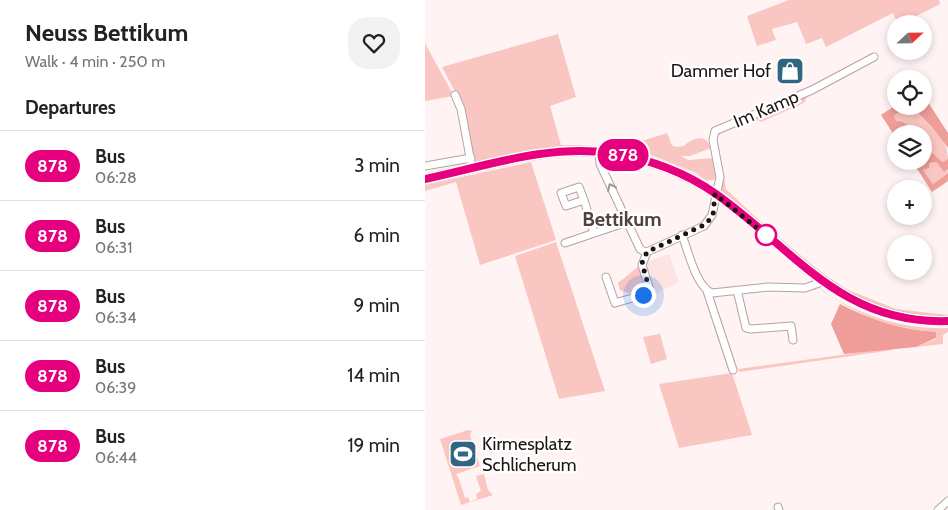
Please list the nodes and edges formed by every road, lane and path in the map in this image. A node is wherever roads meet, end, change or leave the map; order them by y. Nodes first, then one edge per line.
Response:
1 (874, 58) dead end
2 (455, 96) dead end
3 (599, 152) junction
4 (471, 158) junction
5 (425, 166) edge
6 (473, 168) junction
7 (425, 178) edge
8 (715, 194) junction
9 (584, 200) dead end
10 (627, 222) junction
11 (594, 233) junction
12 (682, 235) junction
13 (565, 242) dead end
14 (647, 252) junction
15 (606, 277) dead end
16 (822, 282) junction
17 (737, 290) junction
18 (707, 291) junction
19 (948, 321) edge
20 (793, 340) dead end
21 (733, 370) dead end
22 (948, 501) edge
23 (938, 510) edge

1 - 8 street, Im Kamp
2 - 4 street
3 - 6 main road
3 - 8 main road
10 -> 3 street
4 - 5 street
4 - 6 street
6 - 7 main road
8 - 12 street
8 - 16 main road
9 - 11 street
10 - 11 street
10 - 14 street
11 - 13 street
12 - 14 street
12 - 18 street
14 - 15 street
16 - 17 street
16 - 19 main road
17 - 18 street
17 - 20 street
18 - 21 street
22 - 23 street

